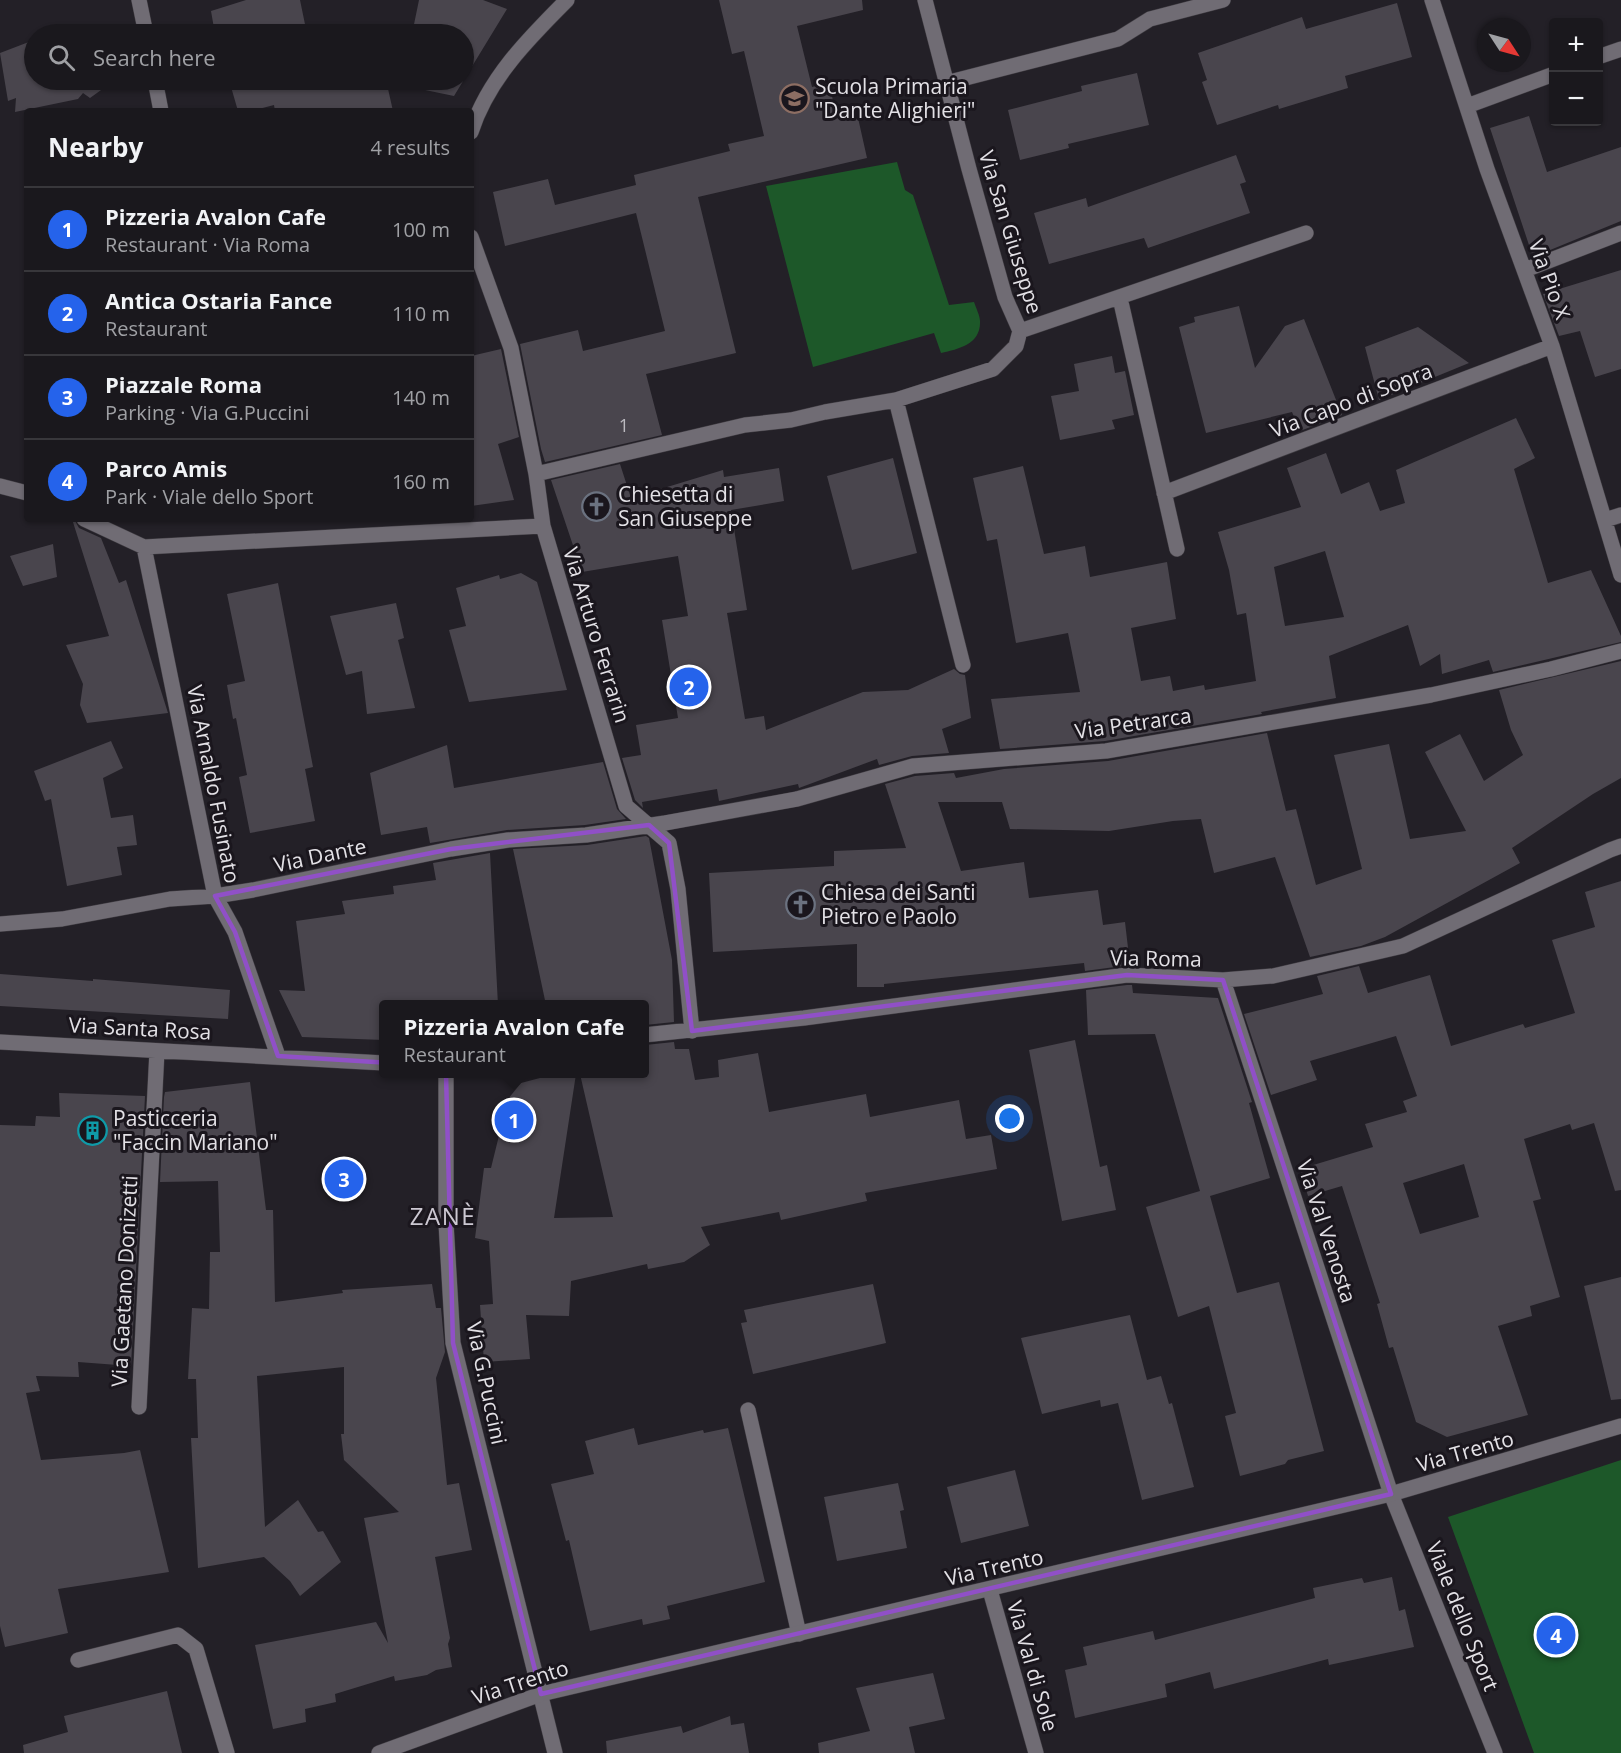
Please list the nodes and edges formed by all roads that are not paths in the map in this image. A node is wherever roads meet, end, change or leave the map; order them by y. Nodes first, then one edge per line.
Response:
1 (139, 0) edge
2 (567, 0) edge
3 (925, 0) edge
4 (1223, 0) edge
5 (1432, 0) edge
6 (144, 24) edge
7 (1621, 49) edge
8 (1603, 56) edge
9 (1549, 76) edge
10 (946, 82) junction
11 (157, 90) edge
12 (1467, 106) junction
13 (160, 108) edge
14 (474, 125) edge
15 (1306, 233) dead end
16 (1621, 233) edge
17 (474, 245) edge
18 (1525, 270) junction
19 (1120, 298) junction
20 (1020, 331) junction
21 (1552, 346) junction
22 (896, 400) junction
23 (536, 474) junction
24 (0, 486) edge
25 (24, 492) edge
26 (1164, 493) junction
27 (1621, 515) edge
28 (1605, 520) junction
29 (90, 522) edge
30 (543, 526) junction
31 (144, 547) junction
32 (1177, 549) dead end
33 (1621, 576) edge
34 (1621, 651) edge
35 (963, 665) dead end
36 (649, 825) junction
37 (1617, 845) edge
38 (215, 896) junction
39 (0, 924) edge
40 (1223, 980) junction
41 (692, 1031) junction
42 (649, 1035) edge
43 (0, 1042) edge
44 (157, 1051) junction
45 (278, 1056) junction
46 (379, 1063) edge
47 (446, 1078) edge
48 (139, 1407) dead end
49 (748, 1410) dead end
50 (1621, 1426) edge
51 (1391, 1494) junction
52 (990, 1590) junction
53 (799, 1634) junction
54 (78, 1659) dead end
55 (541, 1694) junction
56 (227, 1753) edge
57 (379, 1753) edge
58 (555, 1753) edge
59 (1036, 1753) edge
60 (1495, 1753) edge

1 - 6 street
2 - 14 street
3 - 10 street, Via San Giuseppe
4 - 10 street
5 - 12 street, Via Pio X
7 - 8 street
9 - 12 street
10 - 20 street, Via San Giuseppe
11 - 13 street
12 - 18 street, Via Pio X
15 - 19 street
16 - 18 street
17 - 23 street, Via Arturo Ferrarin
18 - 21 street, Via Pio X
19 - 20 street
19 - 26 street
20 - 22 street, Via San Giuseppe
21 - 26 street, Via Capo di Sopra
21 - 28 street, Via Pio X
22 - 23 street, Via San Giuseppe
22 - 35 street
23 - 30 street, Via Arturo Ferrarin
24 - 25 street
26 - 32 street
27 - 28 street
28 - 33 street, Via Pio X
29 - 31 street
30 - 31 street
30 - 36 street, Via Arturo Ferrarin
31 - 38 street, Via Arnaldo Fusinato
34 - 36 street, Via Petrarca
36 - 38 street, Via Dante
36 - 41 street, Via Arturo Ferrarin
37 - 40 street, Via Roma
38 - 39 street, Via Dante
38 - 45 street, Via Arnaldo Fusinato
40 - 41 street, Via Roma
40 - 51 street, Via Val Venosta
41 - 42 street, Via Roma
43 - 44 street, Via Santa Rosa
44 - 45 street, Via Santa Rosa
44 - 48 street, Via Gaetano Donizetti
45 - 46 street
47 - 55 street, Via G.Puccini
49 - 53 street
50 - 51 street, Via Trento
51 - 52 street, Via Trento
51 - 60 street, Viale dello Sport
52 - 53 street, Via Trento
52 - 59 street, Via Val di Sole
53 - 55 street, Via Trento
54 - 56 street
55 - 57 street, Via Trento
55 - 58 street, Via G.Puccini

